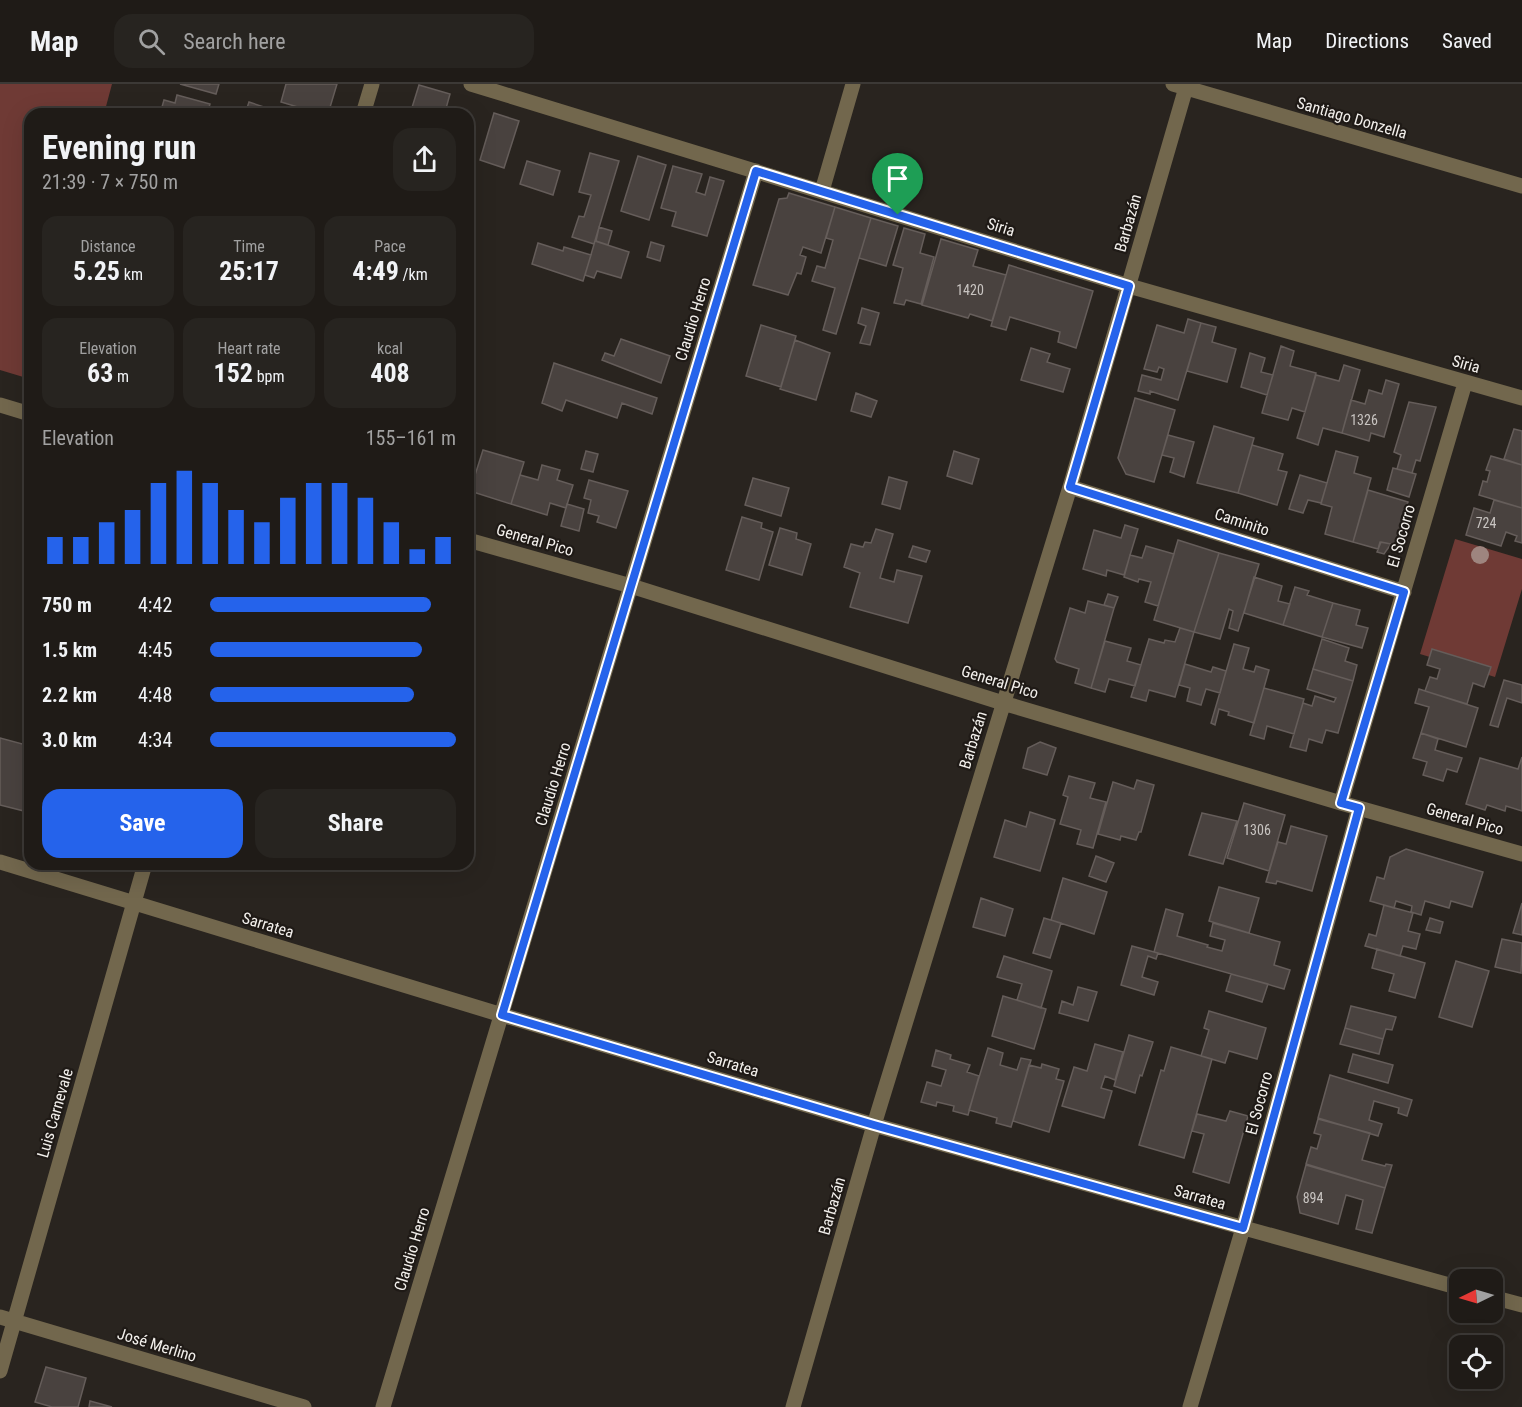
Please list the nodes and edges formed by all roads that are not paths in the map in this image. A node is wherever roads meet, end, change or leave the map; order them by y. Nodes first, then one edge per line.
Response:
1 (372, 84) edge
2 (471, 84) edge
3 (853, 84) edge
4 (1182, 85) edge
5 (365, 108) edge
6 (756, 171) junction
7 (1522, 186) edge
8 (822, 191) junction
9 (1129, 286) junction
10 (1465, 383) junction
11 (1521, 395) edge
12 (0, 405) edge
13 (24, 412) edge
14 (1070, 487) junction
15 (474, 542) edge
16 (631, 586) junction
17 (1404, 592) junction
18 (1003, 703) junction
19 (1341, 803) junction
20 (1359, 808) junction
21 (1522, 854) edge
22 (0, 862) edge
23 (24, 869) edge
24 (26, 870) edge
25 (143, 870) edge
26 (134, 903) junction
27 (502, 1015) junction
28 (874, 1125) junction
29 (1243, 1228) junction
30 (1449, 1285) edge
31 (1503, 1300) edge
32 (1522, 1305) edge
33 (7, 1319) edge
34 (0, 1371) edge
35 (304, 1407) edge
36 (383, 1407) edge
37 (793, 1407) edge
38 (1190, 1407) edge

1 - 5 street
2 - 6 street, Siria
3 - 8 street
4 - 7 street, Santiago Donzella
4 - 9 street, Barbazán
6 - 8 street, Siria
6 - 16 street, Claudio Herro
8 - 9 street, Siria
9 - 10 street, Siria
9 - 14 street, Barbazán
10 - 11 street, Siria
10 - 17 street, El Socorro
12 - 13 street
14 - 17 street, Caminito
14 - 18 street, Barbazán
15 - 16 street, General Pico
16 - 18 street, General Pico
16 - 27 street, Claudio Herro
17 - 19 street, El Socorro
18 - 19 street, General Pico
18 - 28 street, Barbazán
19 - 20 street, General Pico
20 - 21 street, General Pico
20 - 29 street, El Socorro
22 - 23 street, Sarratea
24 - 26 street, Sarratea
25 - 26 street, Luis Carnevale
26 - 27 street, Sarratea
26 - 33 street, Luis Carnevale
27 - 28 street, Sarratea
27 - 36 street, Claudio Herro
28 - 29 street, Sarratea
28 - 37 street, Barbazán
29 - 30 street, Sarratea
29 - 38 street, El Socorro
31 - 32 street
33 - 34 street, Luis Carnevale
33 - 35 street, José Merlino

